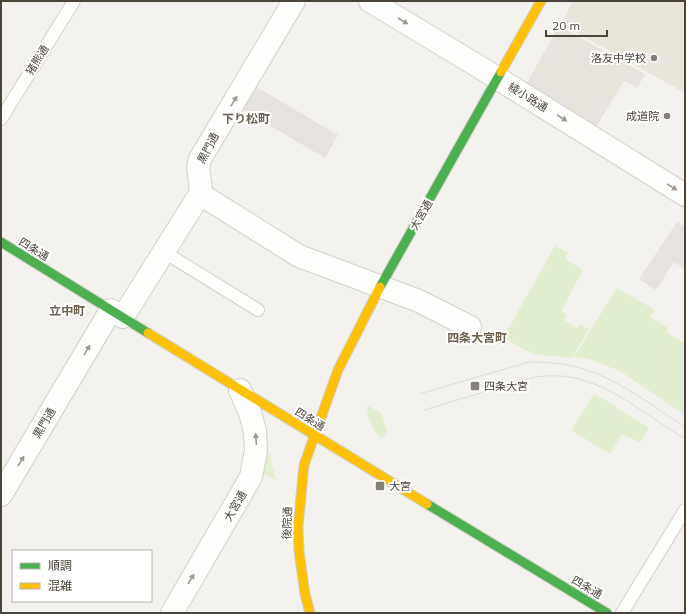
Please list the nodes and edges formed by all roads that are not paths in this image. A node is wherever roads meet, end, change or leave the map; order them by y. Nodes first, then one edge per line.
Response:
1 (74, 1) edge
2 (294, 1) edge
3 (370, 1) edge
4 (541, 1) edge
5 (498, 78) junction
6 (1, 119) edge
7 (200, 194) junction
8 (685, 195) edge
9 (1, 242) edge
10 (164, 252) junction
11 (380, 287) junction
12 (258, 310) dead end
13 (117, 314) junction
14 (470, 327) dead end
15 (240, 390) junction
16 (314, 436) junction
17 (1, 495) edge
18 (685, 510) edge
19 (172, 613) edge
20 (310, 613) edge
21 (607, 613) edge
22 (622, 613) edge

1 - 6 lane, 猪熊通
7 -> 2 street, 黒門通
3 -> 5 street, 綾小路通
4 - 5 main road, 大宮通
5 -> 8 street, 綾小路通
5 - 11 main road, 大宮通
7 - 10 street, 黒門通
7 - 11 street
9 - 13 main road, 四条通
10 - 12 lane
10 - 13 street, 黒門通
11 - 14 street
11 - 16 main road, 大宮通
13 - 15 main road, 四条通
17 -> 13 street, 黒門通
15 - 16 main road, 四条通
19 -> 15 street, 大宮通
16 - 20 main road, 後院通
16 - 21 main road, 四条通
18 - 22 lane

